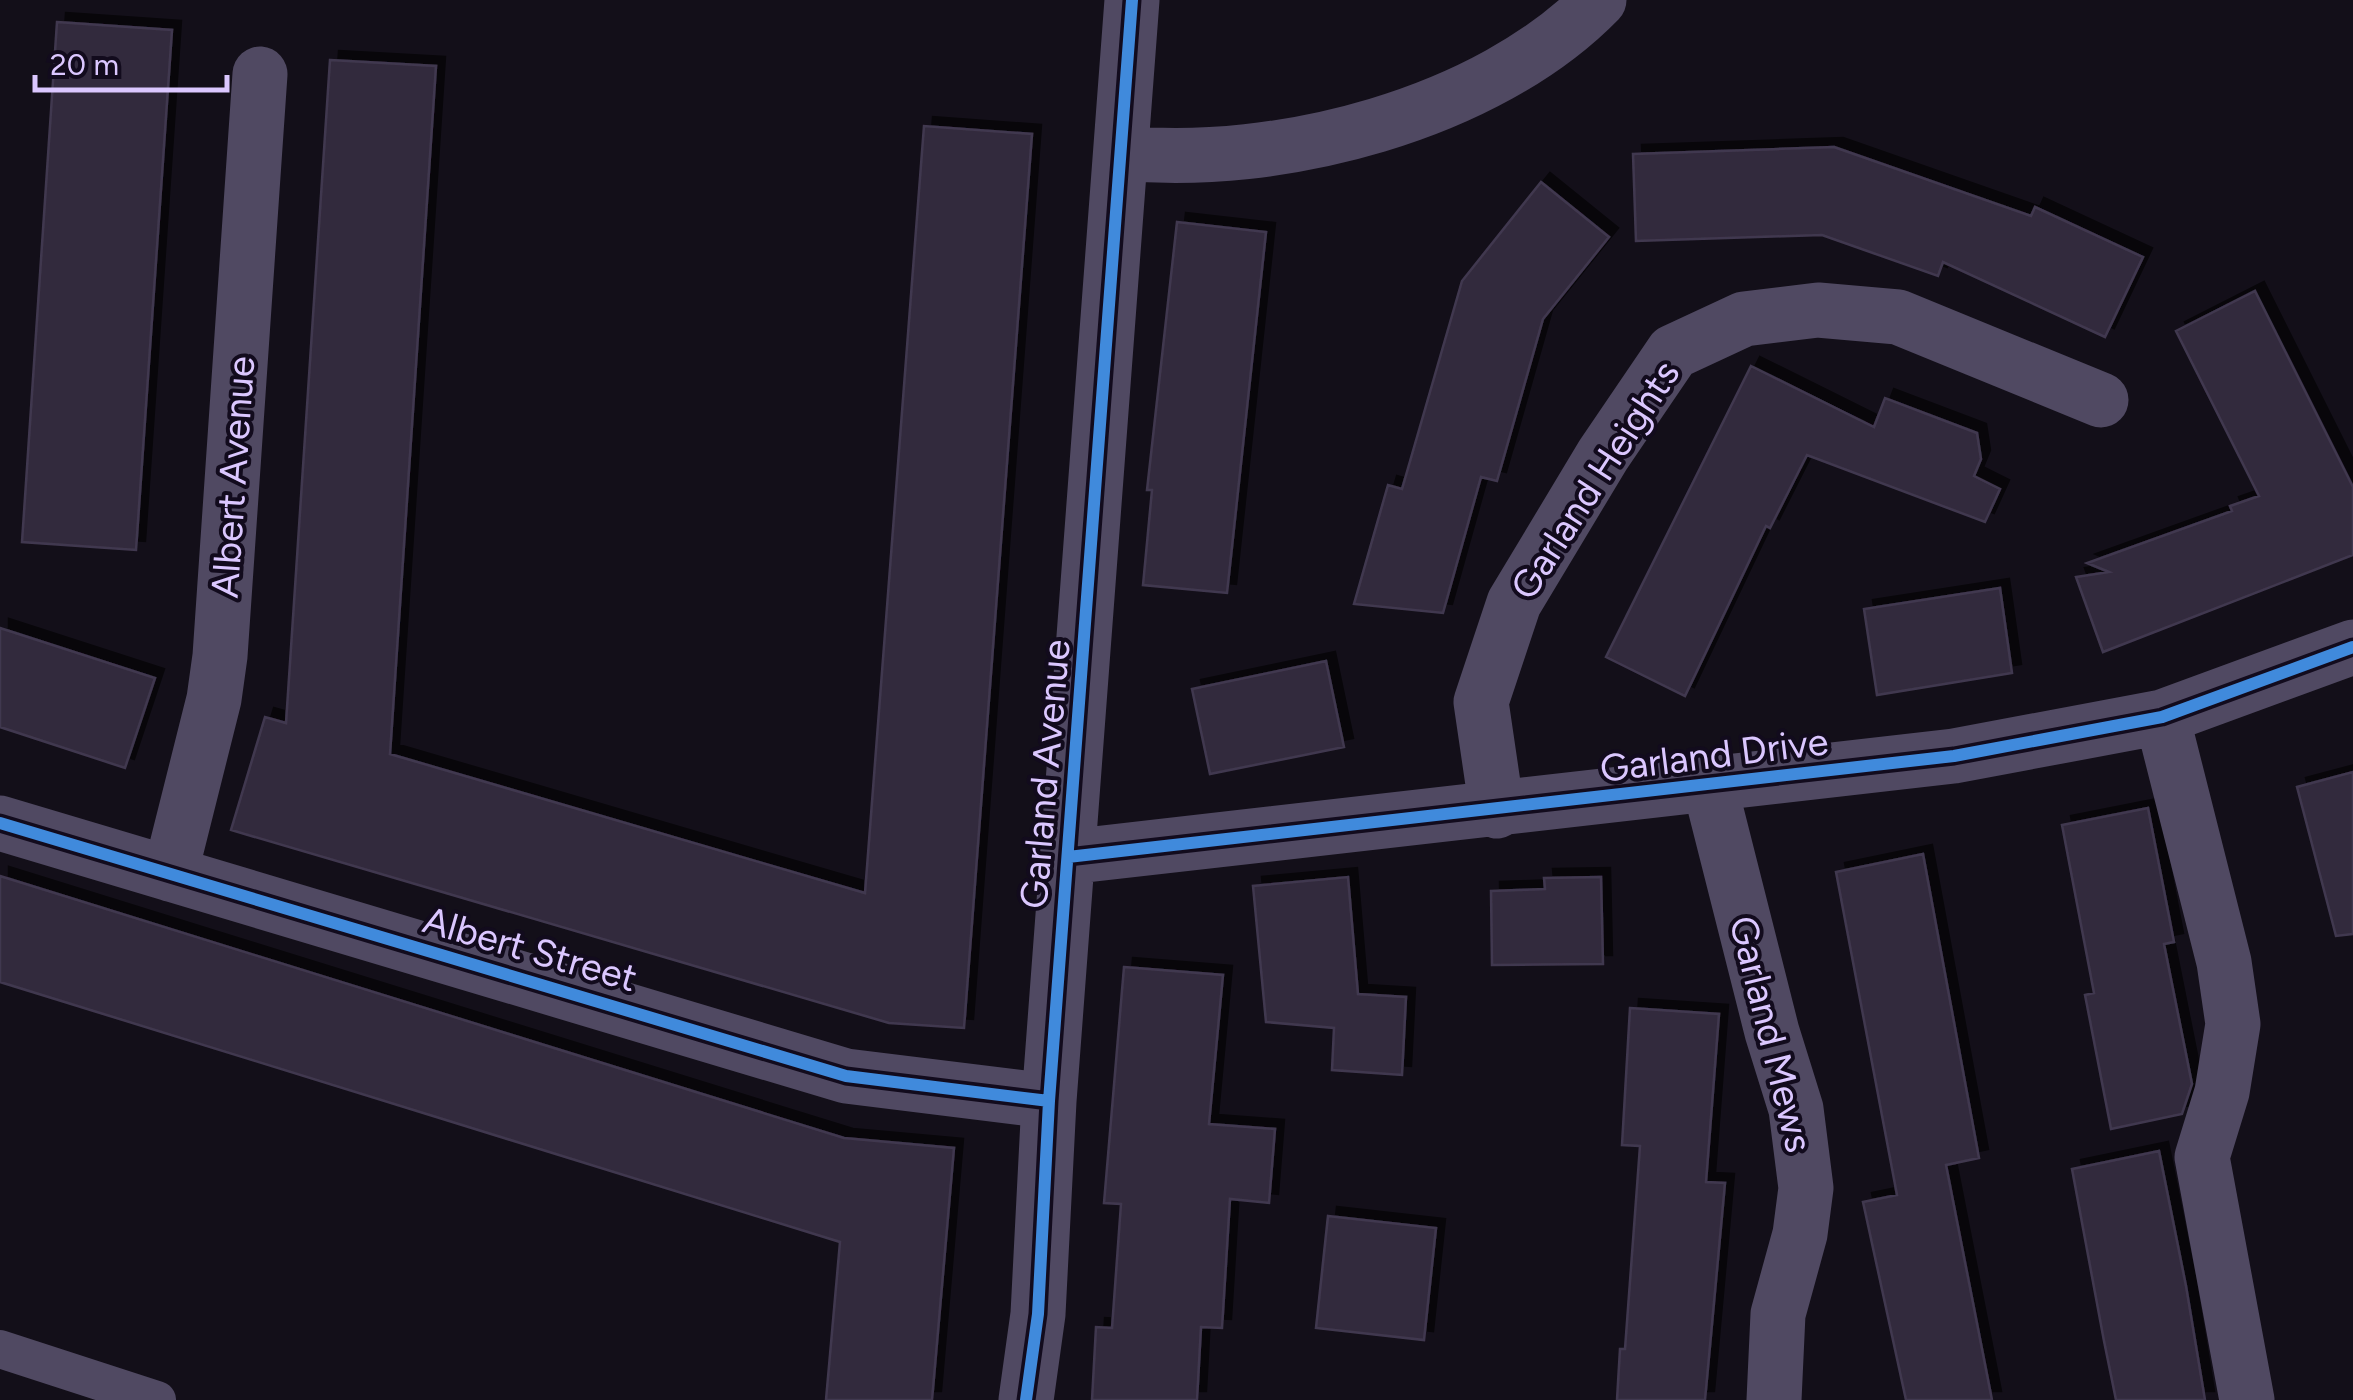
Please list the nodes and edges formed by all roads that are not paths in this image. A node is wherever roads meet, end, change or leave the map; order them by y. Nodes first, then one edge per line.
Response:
1 (1132, 0) edge
2 (1599, 0) edge
3 (260, 74) dead end
4 (1122, 153) junction
5 (2101, 400) dead end
6 (2353, 647) edge
7 (2162, 718) junction
8 (1710, 787) junction
9 (1497, 811) junction
10 (0, 823) edge
11 (1068, 856) junction
12 (170, 874) junction
13 (1049, 1100) junction
14 (0, 1348) edge
15 (157, 1400) edge
16 (1026, 1400) edge
17 (1774, 1400) edge
18 (2247, 1400) edge

1 - 4 street, Garland Avenue
2 - 4 street
3 - 12 street, Albert Avenue
4 - 11 street, Garland Avenue
5 - 9 street, Garland Heights
6 - 7 street, Garland Drive
7 - 8 street, Garland Drive
7 - 18 street
8 - 9 street, Garland Drive
8 - 17 street, Garland Mews
9 - 11 street, Garland Drive
10 - 12 street, Albert Street
11 - 13 street, Garland Avenue
12 - 13 street, Albert Street
13 - 16 street, Garland Avenue
14 - 15 lane

